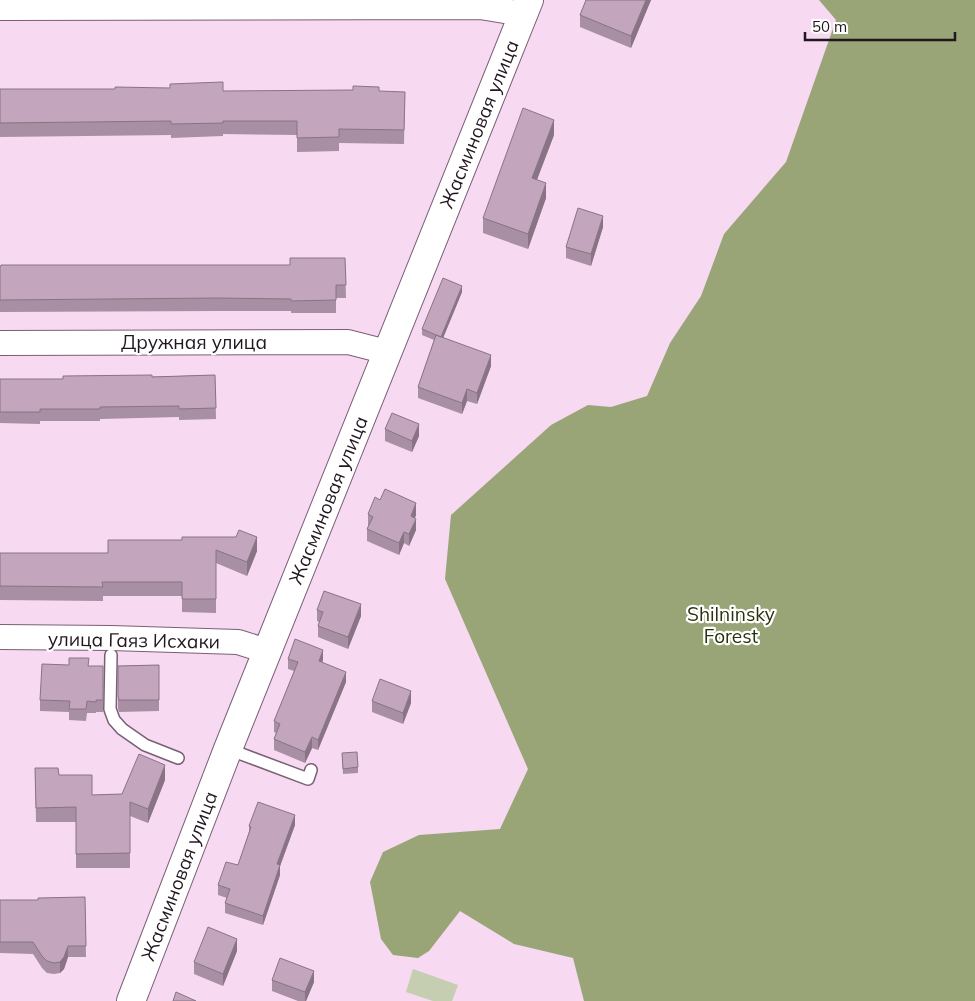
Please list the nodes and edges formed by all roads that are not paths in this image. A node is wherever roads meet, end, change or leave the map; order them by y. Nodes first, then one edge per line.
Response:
1 (526, 7) edge
2 (0, 8) edge
3 (0, 343) edge
4 (387, 352) junction
5 (0, 637) edge
6 (267, 651) junction
7 (111, 655) dead end
8 (228, 749) junction
9 (178, 758) dead end
10 (311, 770) dead end
11 (130, 1001) edge

1 - 2 street
1 - 4 street, Жасминовая улица
3 - 4 street, Дружная улица
4 - 6 street, Жасминовая улица
5 - 6 street, улица Гаяз Исхаки
6 - 8 street, Жасминовая улица
7 - 9 lane
8 - 10 lane
8 - 11 street, Жасминовая улица

